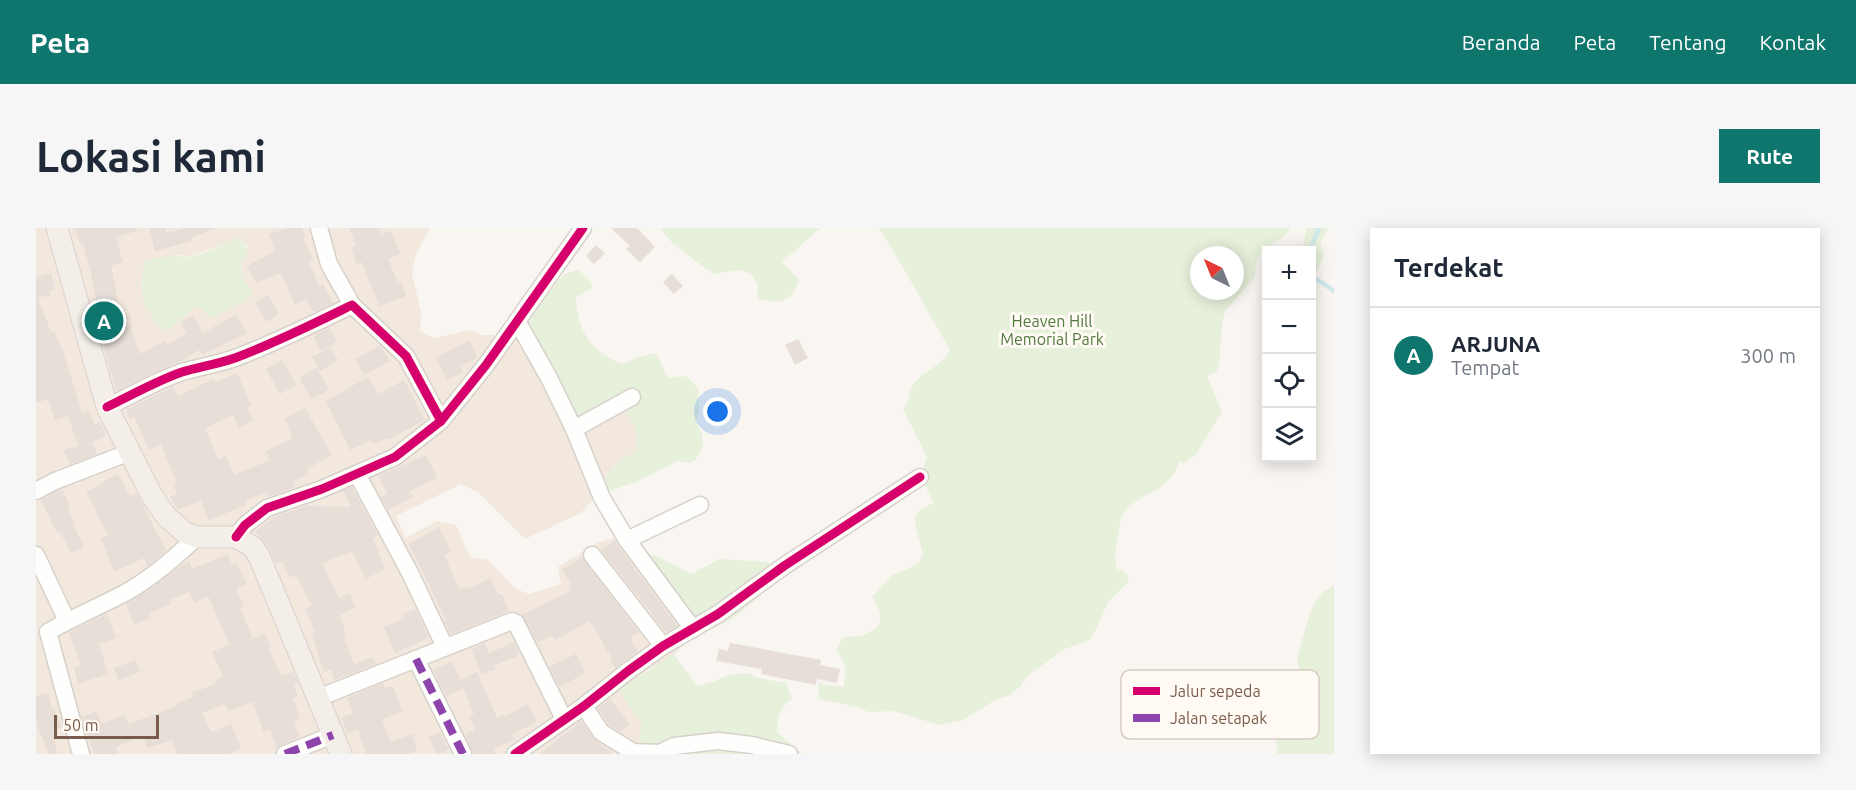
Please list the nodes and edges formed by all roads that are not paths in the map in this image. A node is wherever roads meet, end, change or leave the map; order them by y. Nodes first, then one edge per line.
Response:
1 (57, 228) edge
2 (319, 228) edge
3 (583, 228) edge
4 (351, 305) junction
5 (517, 321) junction
6 (632, 398) dead end
7 (107, 407) junction
8 (441, 421) junction
9 (574, 429) junction
10 (130, 452) junction
11 (357, 474) junction
12 (920, 477) dead end
13 (36, 491) edge
14 (700, 505) dead end
15 (197, 537) junction
16 (236, 537) junction
17 (627, 540) junction
18 (36, 555) edge
19 (592, 555) dead end
20 (67, 621) junction
21 (693, 629) junction
22 (42, 635) edge
23 (663, 646) junction
24 (445, 647) junction
25 (416, 659) junction
26 (318, 698) junction
27 (584, 706) junction
28 (564, 719) junction
29 (337, 744) edge
30 (741, 749) edge
31 (81, 754) edge
32 (285, 754) edge
33 (462, 754) edge
34 (516, 754) edge
35 (660, 754) edge
36 (789, 754) edge

1 - 7 main road
2 - 4 street
3 - 5 street
4 - 7 street
4 - 8 street
5 - 8 street
5 - 9 street
6 - 9 street
7 - 10 main road
8 - 11 street
9 - 17 street
10 - 13 street
10 - 15 main road
11 - 16 street
11 - 24 street
12 - 21 street
14 - 17 street
15 - 16 main road
15 - 20 street
16 - 26 main road
17 - 21 street
18 - 20 street
19 - 23 street
20 - 22 street
21 - 23 street
22 - 31 street
23 - 27 street
24 - 25 street
24 - 28 street
25 - 26 street
25 - 33 street
26 - 29 main road
27 - 28 street
27 - 35 street
28 - 34 street
29 - 32 street
30 - 35 street
30 - 36 street

